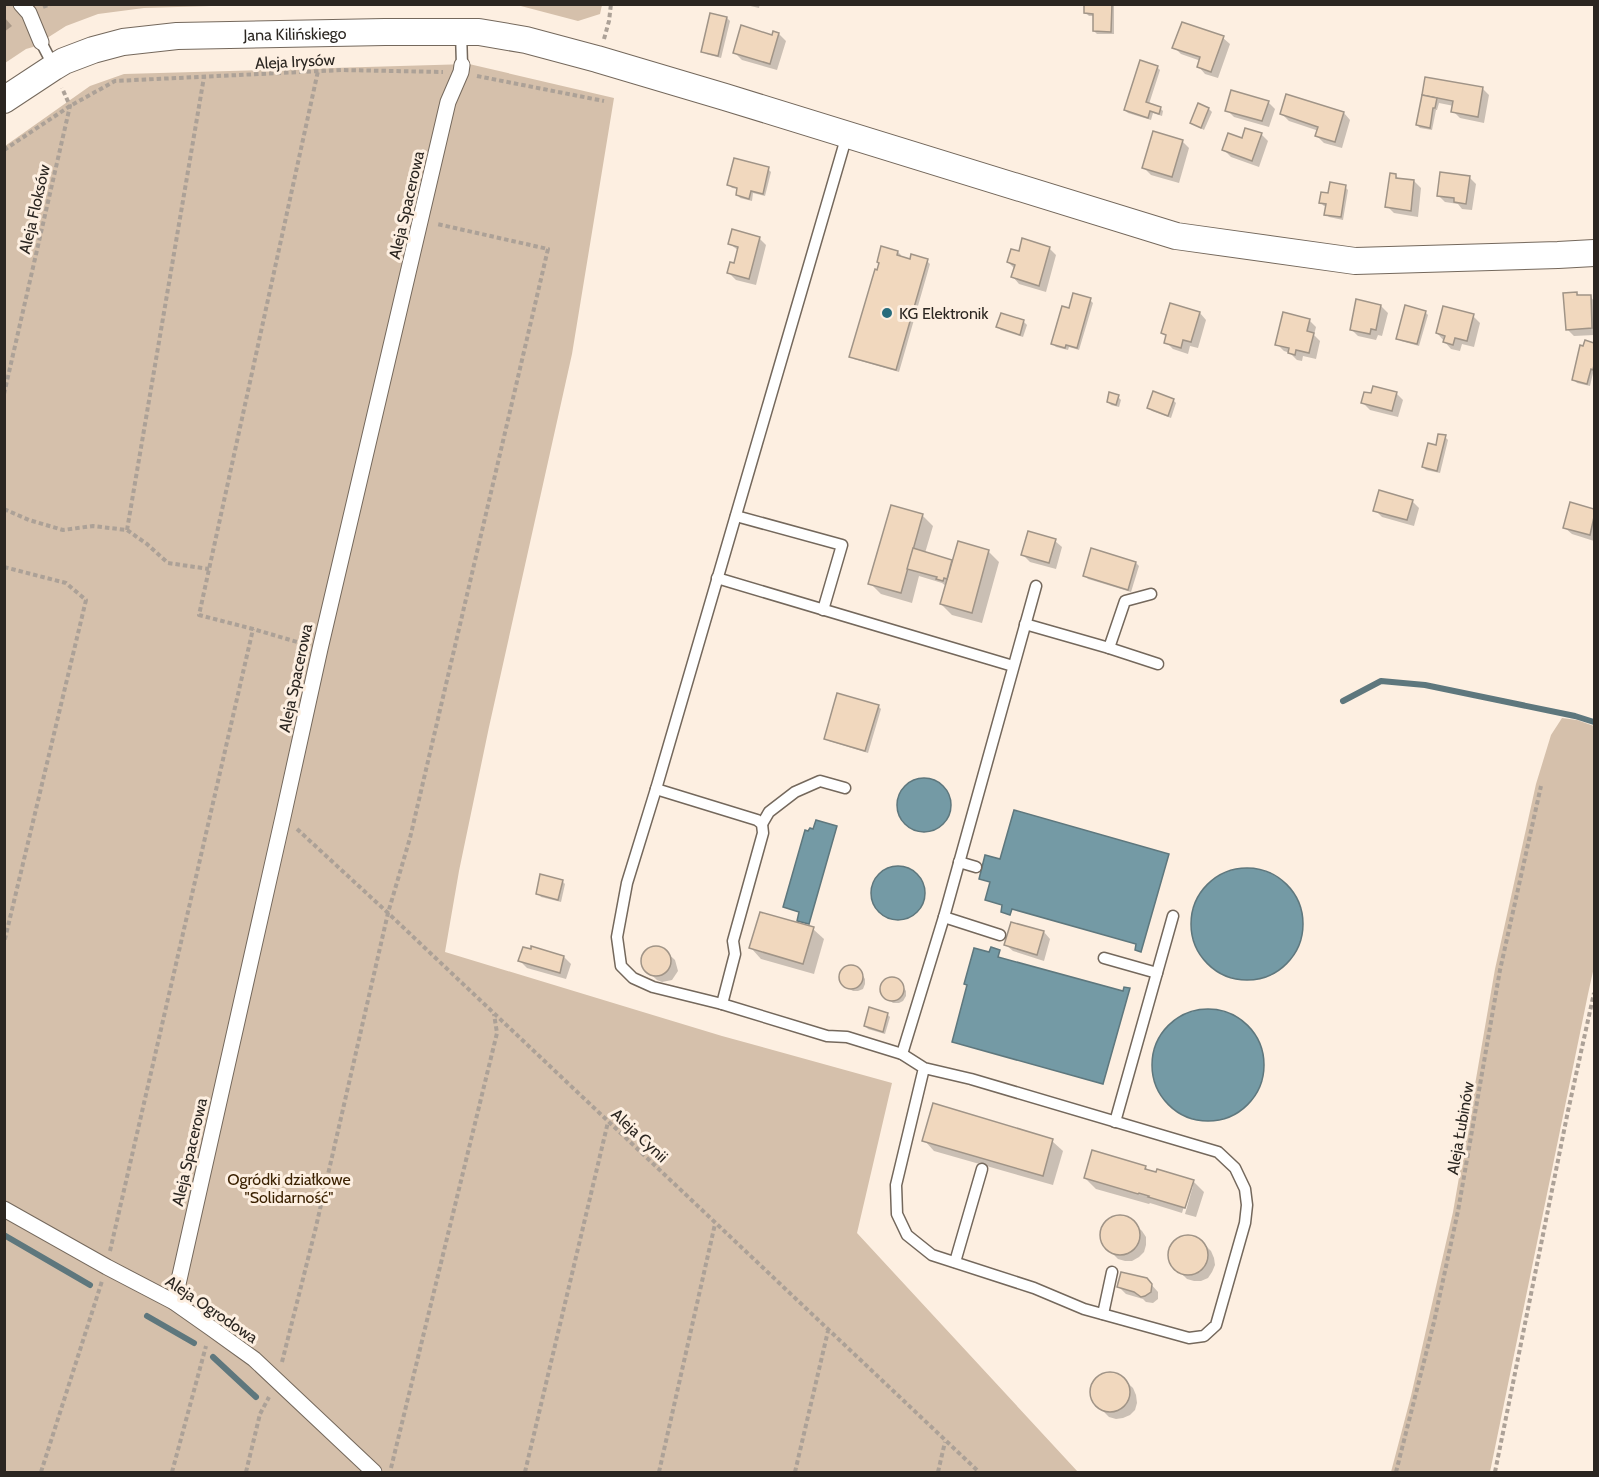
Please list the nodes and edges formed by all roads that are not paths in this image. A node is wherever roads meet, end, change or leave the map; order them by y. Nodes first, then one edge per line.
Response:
1 (21, 4) edge
2 (461, 32) junction
3 (41, 42) joint
4 (54, 67) junction
5 (461, 69) joint
6 (4, 100) edge
7 (848, 135) junction
8 (1594, 253) edge
9 (736, 516) junction
10 (717, 578) junction
11 (1036, 586) dead end
12 (1151, 594) dead end
13 (823, 610) junction
14 (1025, 624) junction
15 (1109, 648) junction
16 (1158, 664) dead end
17 (1013, 666) junction
18 (845, 788) dead end
19 (656, 789) junction
20 (762, 824) junction
21 (959, 862) junction
22 (976, 867) dead end
23 (1173, 916) dead end
24 (944, 917) junction
25 (1000, 934) dead end
26 (1104, 958) dead end
27 (1157, 973) junction
28 (722, 1004) junction
29 (902, 1054) junction
30 (924, 1068) junction
31 (1115, 1122) junction
32 (982, 1169) dead end
33 (4, 1209) edge
34 (955, 1262) junction
35 (1112, 1272) dead end
36 (174, 1302) junction
37 (1102, 1314) junction
38 (374, 1473) edge

1 - 3 street
2 - 4 street, Jana Kilińskiego
2 - 5 lane
2 - 7 street, Jana Kilińskiego
3 - 4 lane
4 - 6 street, Jana Kilińskiego
5 - 36 street, Aleja Spacerowa
7 - 8 street, Jana Kilińskiego
7 - 9 lane
9 - 10 lane
9 - 13 lane
10 - 13 lane
10 - 19 lane
11 - 14 lane
12 - 15 lane
13 - 17 lane
14 - 15 lane
14 - 17 lane
15 - 16 lane
17 - 21 lane
18 - 20 lane
19 - 20 lane
19 - 28 lane
20 - 28 lane
21 - 22 lane
21 - 24 lane
23 - 27 lane
24 - 25 lane
24 - 29 lane
26 - 27 lane
27 - 31 lane
28 - 29 lane
29 - 30 lane
30 - 31 lane
30 - 34 lane
31 - 37 lane
32 - 34 lane
33 - 36 street, Aleja Ogrodowa
34 - 37 lane
35 - 37 lane
36 - 38 street, Aleja Ogrodowa

